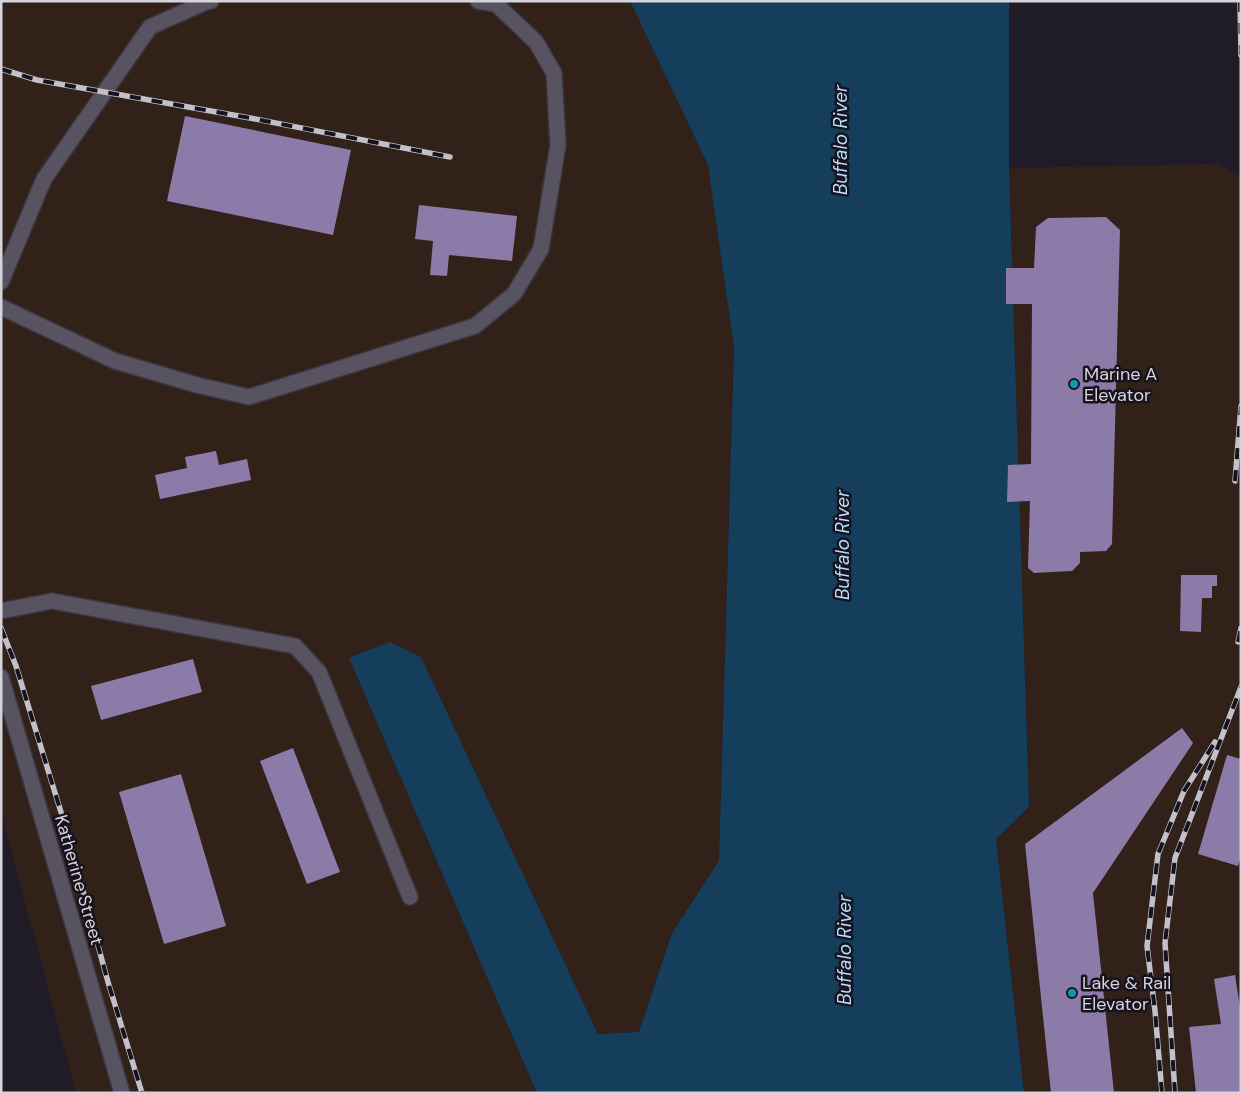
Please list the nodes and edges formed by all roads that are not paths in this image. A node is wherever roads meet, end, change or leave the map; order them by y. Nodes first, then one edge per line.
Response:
1 (211, 1) edge
2 (478, 1) edge
3 (1, 282) edge
4 (1, 307) edge
5 (1, 611) edge
6 (1, 677) edge
7 (410, 897) dead end
8 (122, 1093) edge

1 - 3 street
2 - 4 street
5 - 7 street
6 - 8 street, Katherine Street

